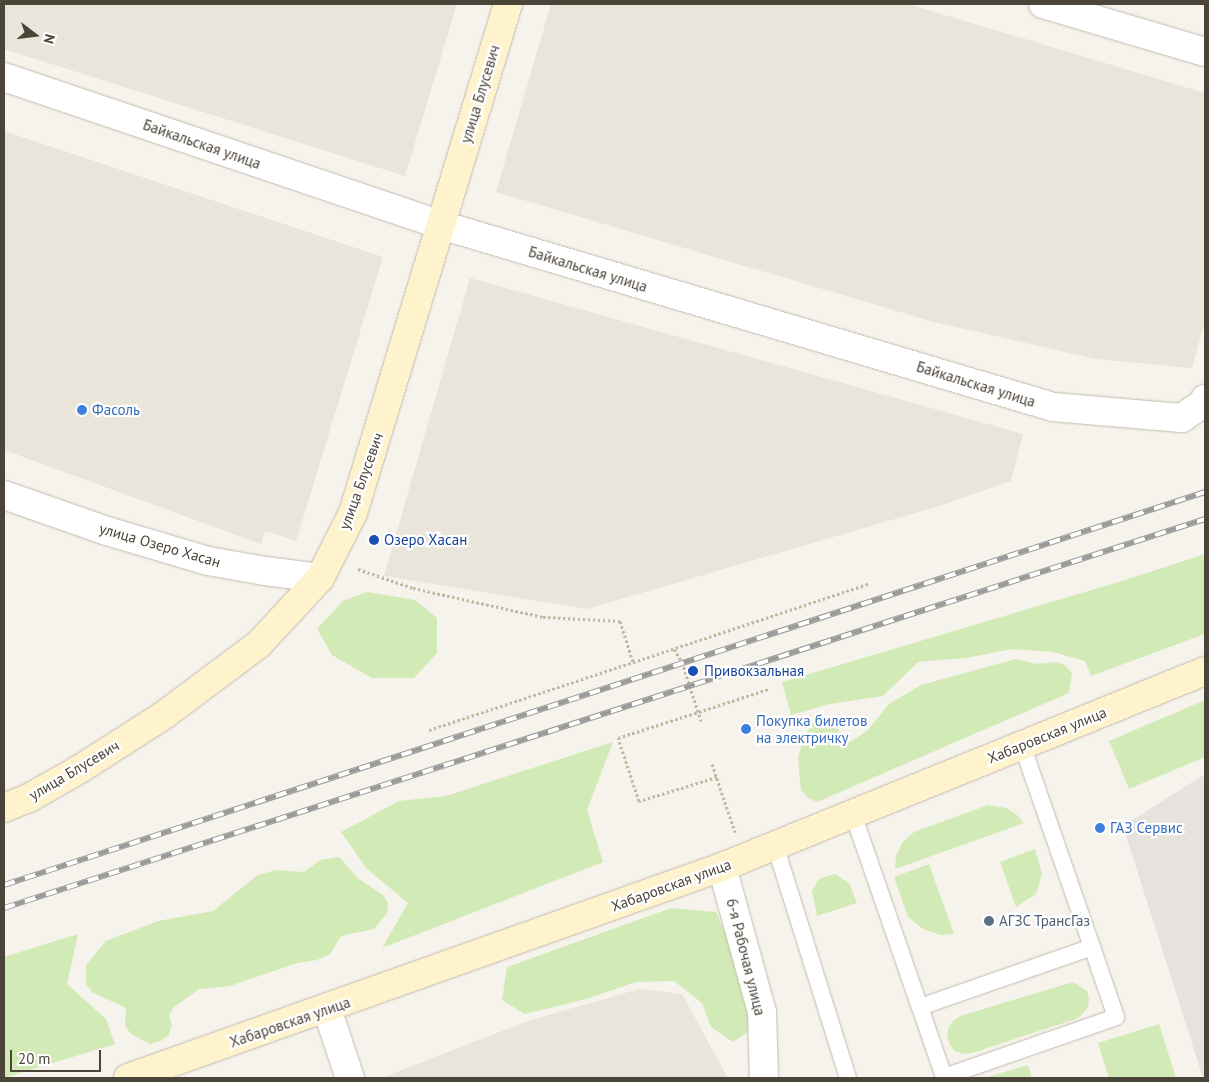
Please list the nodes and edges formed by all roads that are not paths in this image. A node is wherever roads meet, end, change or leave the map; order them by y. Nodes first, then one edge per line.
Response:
1 (508, 4) edge
2 (1043, 4) edge
3 (1205, 52) edge
4 (4, 77) edge
5 (441, 225) junction
6 (1205, 399) edge
7 (4, 495) edge
8 (325, 569) junction
9 (1205, 671) edge
10 (1022, 745) junction
11 (4, 808) edge
12 (853, 814) junction
13 (775, 845) junction
14 (722, 866) junction
15 (1092, 947) junction
16 (920, 1007) junction
17 (327, 1009) junction
18 (128, 1078) edge
19 (350, 1078) edge
20 (764, 1078) edge
21 (848, 1078) edge

1 - 5 main road, улица Блусевич
2 - 3 street
4 - 5 street, Байкальская улица
5 - 6 street, Байкальская улица
5 - 8 main road, улица Блусевич
7 - 8 street, улица Озеро Хасан
8 - 11 main road, улица Блусевич
9 - 10 main road, Хабаровская улица
10 - 12 main road, Хабаровская улица
10 - 15 lane
12 - 13 main road, Хабаровская улица
12 - 16 lane
13 - 14 main road, Хабаровская улица
13 - 21 lane
14 - 17 main road, Хабаровская улица
14 - 20 street, 6-я Рабочая улица
15 - 16 lane
15 - 16 lane
17 - 18 main road, Хабаровская улица
17 - 19 street

